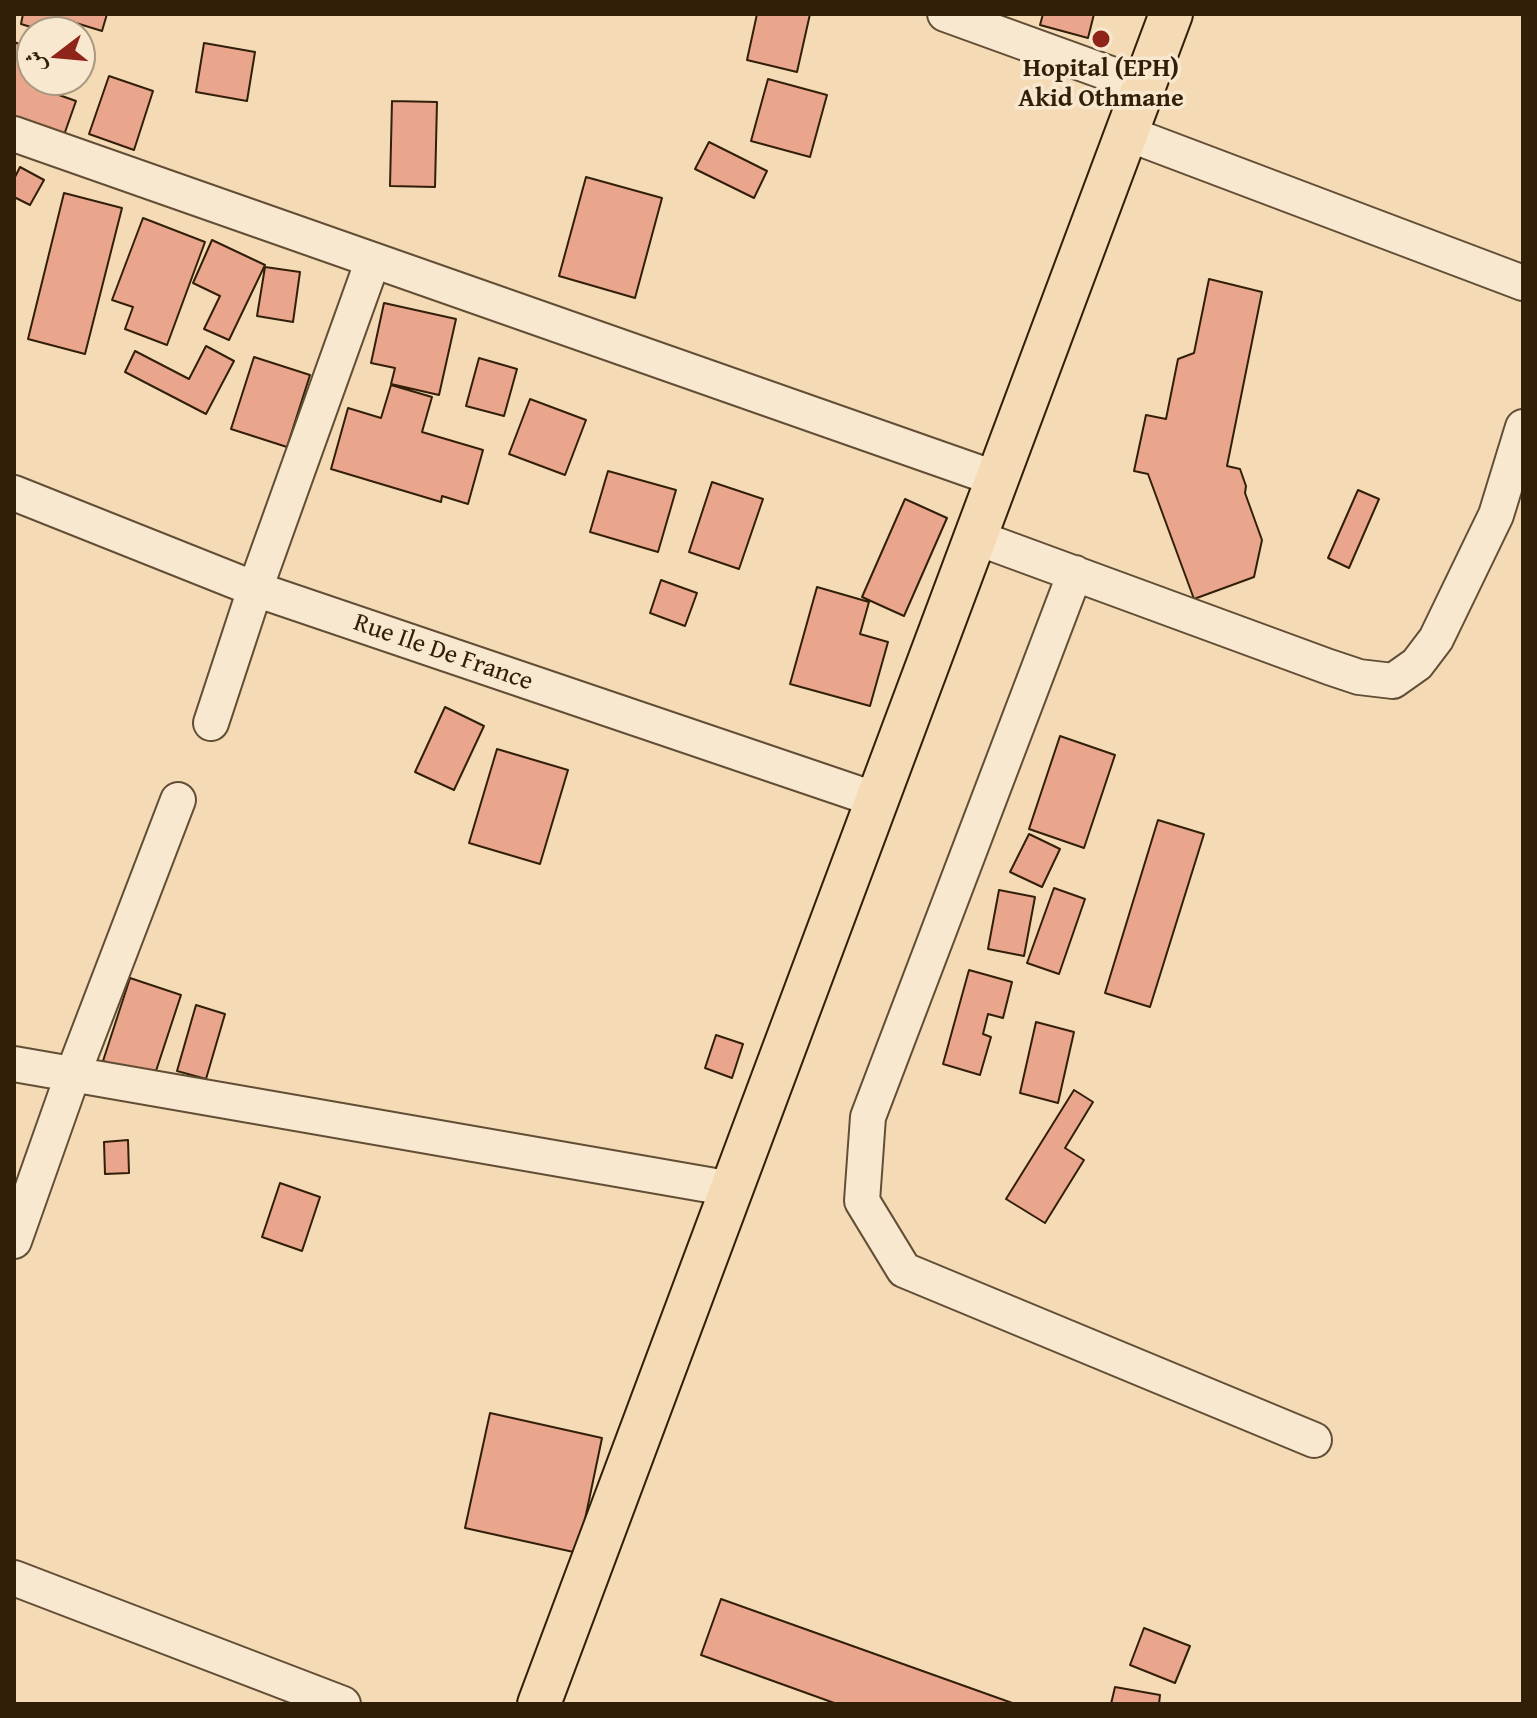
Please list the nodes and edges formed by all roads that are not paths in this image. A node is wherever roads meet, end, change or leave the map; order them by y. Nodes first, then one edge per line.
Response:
1 (945, 14) edge
2 (1171, 14) edge
3 (1144, 86) junction
4 (1126, 133) junction
5 (14, 134) edge
6 (373, 260) junction
7 (1523, 283) edge
8 (1523, 427) edge
9 (997, 479) junction
10 (14, 493) edge
11 (1510, 518) edge
12 (975, 537) junction
13 (1075, 573) junction
14 (255, 589) junction
15 (211, 723) dead end
16 (178, 800) dead end
17 (877, 800) junction
18 (14, 1064) edge
19 (73, 1074) junction
20 (732, 1189) junction
21 (14, 1241) edge
22 (1314, 1440) dead end
23 (14, 1578) edge
24 (343, 1704) edge
25 (539, 1704) edge

1 - 3 street
2 - 3 main road
3 - 4 main road
4 - 7 street
4 - 9 main road
5 - 6 street
6 - 9 street
6 - 14 street
8 - 11 street
9 - 12 main road
10 - 14 street, Rue Ile De France
11 - 13 street
12 - 13 street
12 - 17 main road
13 - 22 street
14 - 15 street
14 - 17 street, Rue Ile De France
16 - 19 street
17 - 20 main road
18 - 19 street
19 - 20 street
19 - 21 street
20 - 25 main road
23 - 24 street

